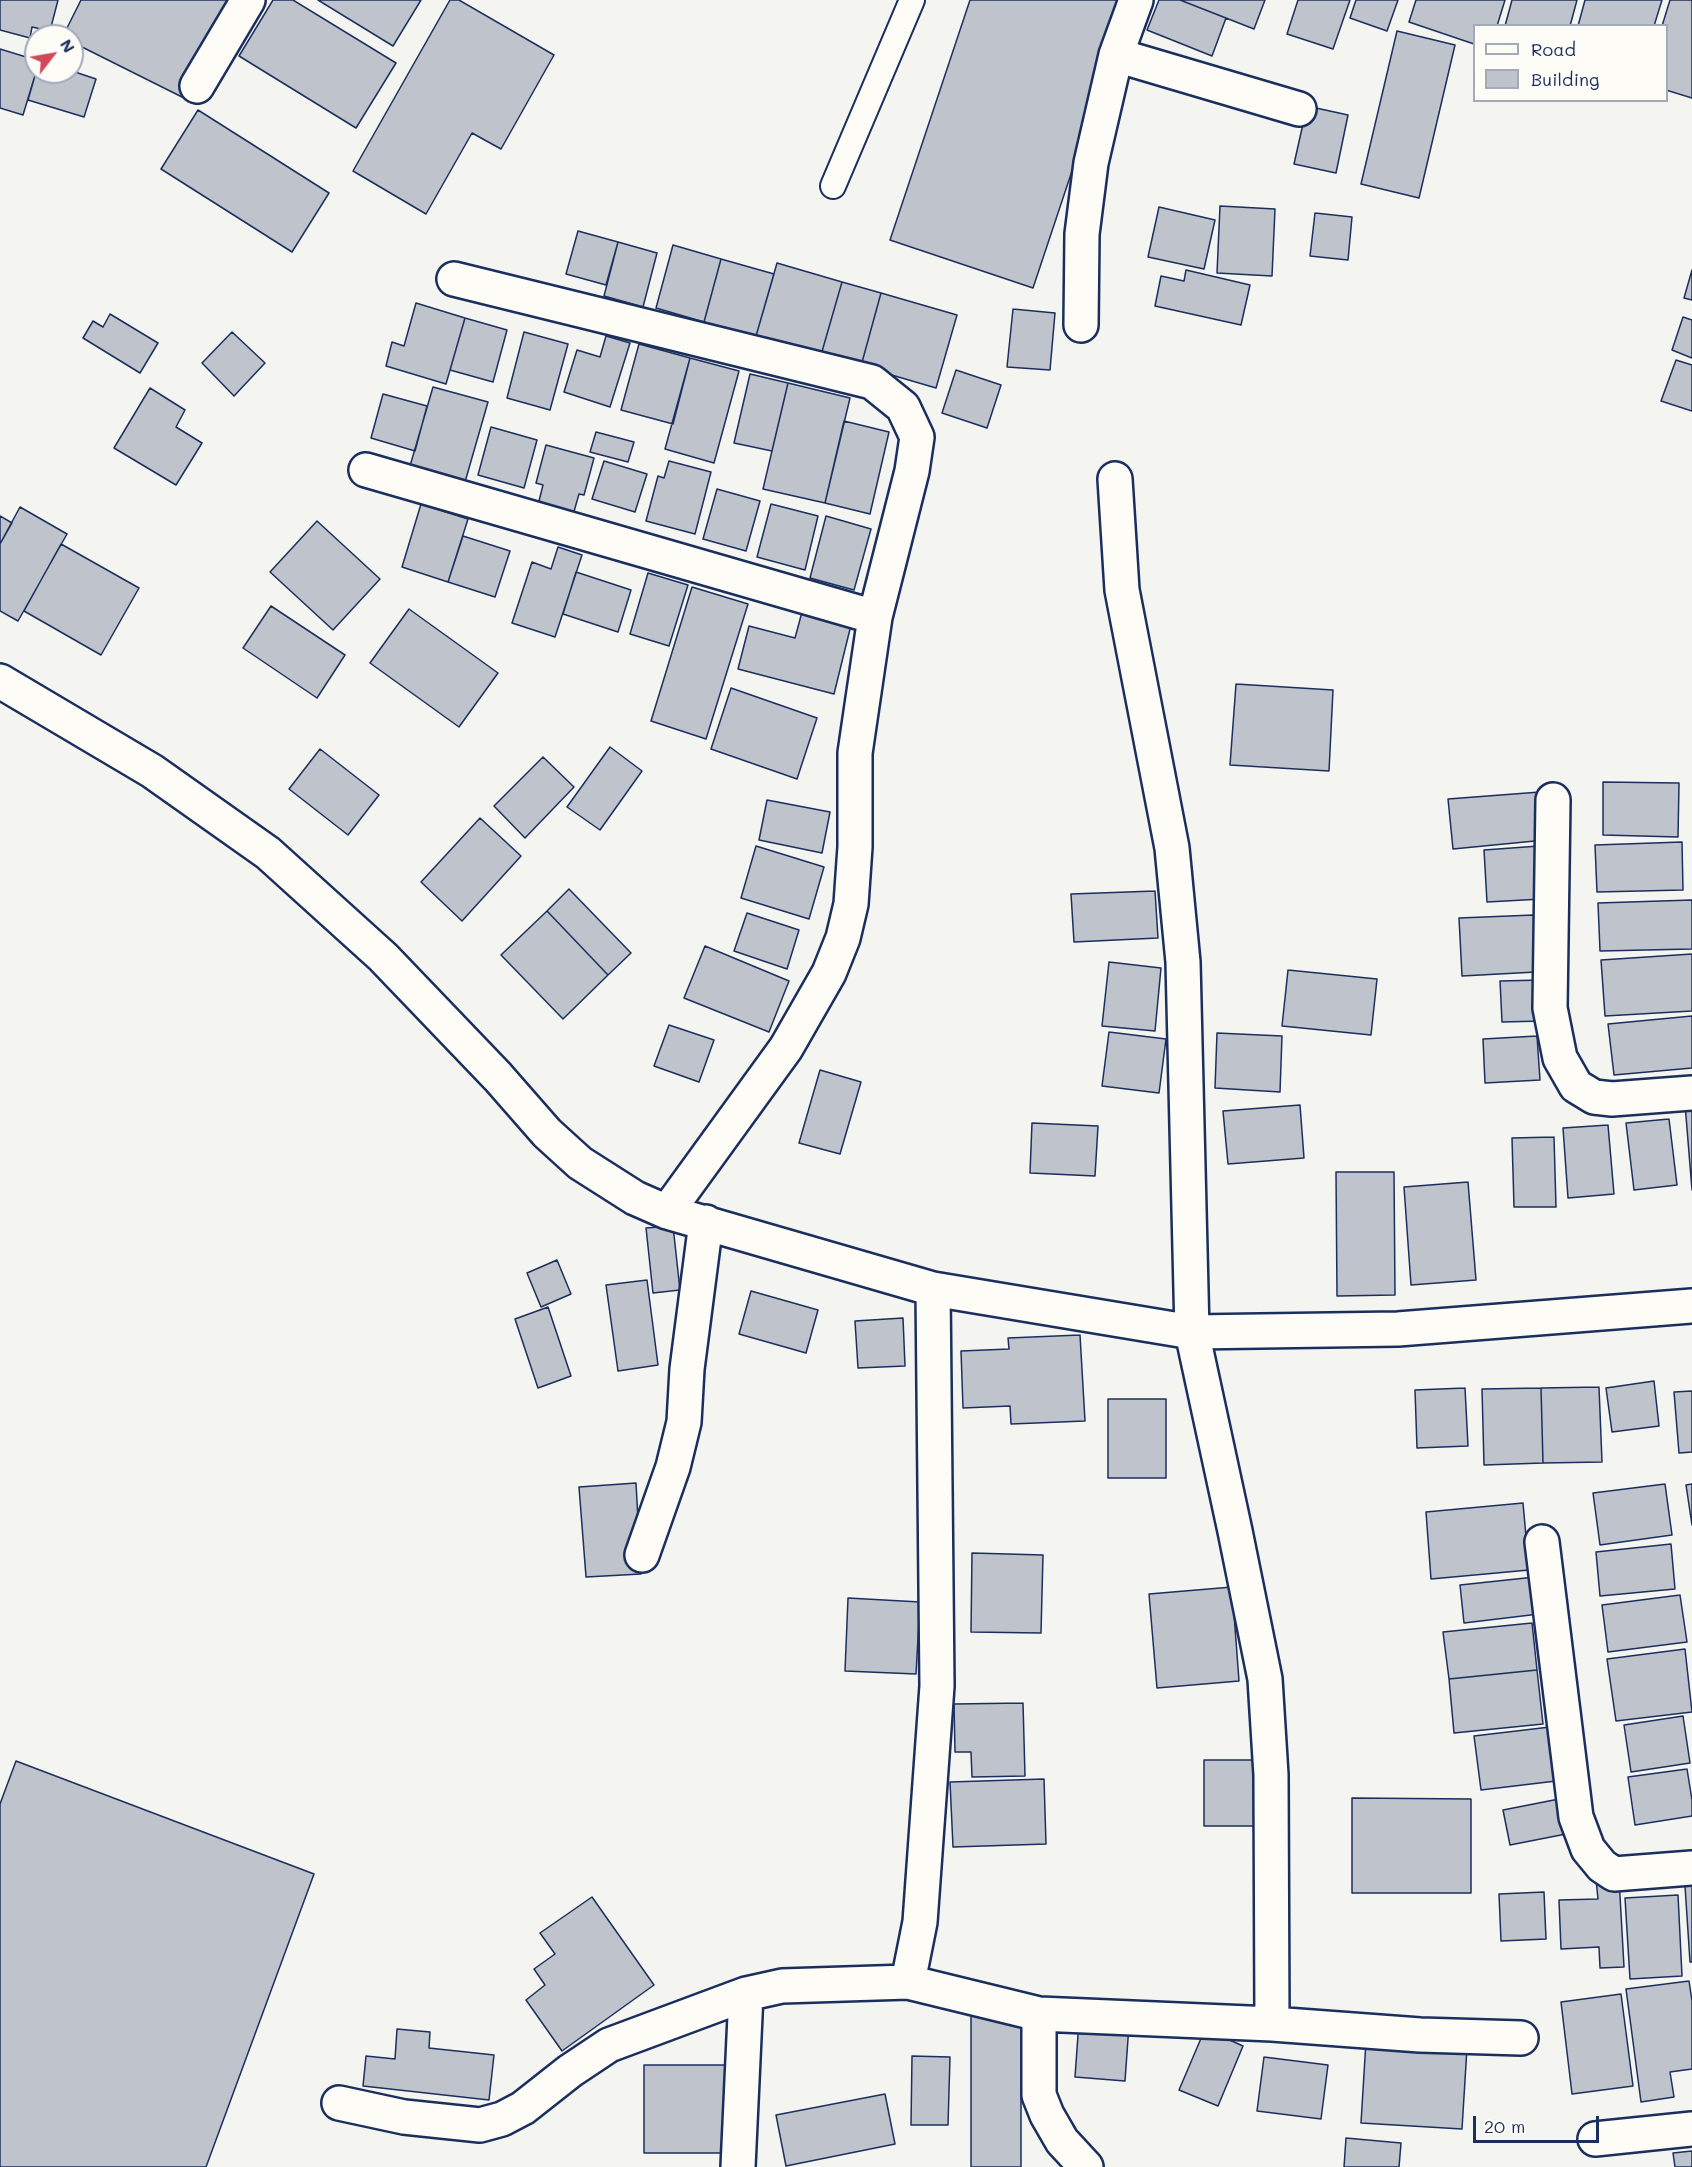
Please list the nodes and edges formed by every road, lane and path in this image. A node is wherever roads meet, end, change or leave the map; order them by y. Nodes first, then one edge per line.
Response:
1 (248, 0) edge
2 (912, 0) edge
3 (1136, 0) edge
4 (1116, 55) junction
5 (197, 86) dead end
6 (1299, 109) dead end
7 (833, 186) dead end
8 (454, 279) dead end
9 (1081, 325) dead end
10 (366, 470) dead end
11 (1115, 479) dead end
12 (875, 617) junction
13 (0, 681) edge
14 (1552, 800) dead end
15 (1692, 1093) edge
16 (667, 1212) junction
17 (706, 1222) junction
18 (933, 1289) junction
19 (1692, 1306) edge
20 (1192, 1332) junction
21 (1542, 1542) dead end
22 (642, 1555) dead end
23 (1692, 1868) edge
24 (908, 1982) junction
25 (746, 1994) junction
26 (1040, 2014) junction
27 (1272, 2024) junction
28 (1521, 2038) dead end
29 (339, 2103) dead end
30 (1692, 2129) edge
31 (1595, 2139) dead end
32 (738, 2167) edge
33 (1086, 2167) edge

1 - 5 street
2 - 7 lane
3 - 4 street
4 - 6 street
4 - 9 street
8 - 12 street
10 - 12 street
11 - 20 street
12 - 16 street
13 - 16 street
14 - 15 street
16 - 17 street
17 - 18 street
17 - 22 street
18 - 20 street
18 - 24 street
19 - 20 street
20 - 27 street
21 - 23 street
24 - 25 street
24 - 26 street
25 - 29 street
25 - 32 street
26 - 27 street
26 - 33 street
27 - 28 street
30 - 31 street

